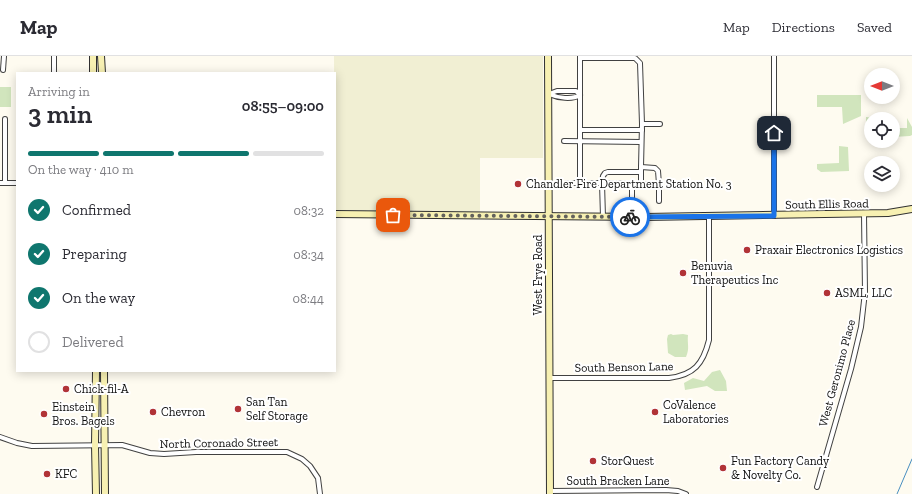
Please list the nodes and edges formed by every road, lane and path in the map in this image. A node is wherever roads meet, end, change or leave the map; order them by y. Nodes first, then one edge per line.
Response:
1 (4, 56) edge
2 (54, 56) edge
3 (93, 56) edge
4 (102, 56) edge
5 (548, 56) edge
6 (774, 56) edge
7 (580, 57) edge
8 (603, 57) edge
9 (631, 57) edge
10 (4, 70) dead end
11 (54, 72) edge
12 (93, 72) edge
13 (102, 72) edge
14 (549, 94) junction
15 (580, 95) junction
16 (5, 119) dead end
17 (642, 124) junction
18 (660, 124) dead end
19 (580, 130) junction
20 (642, 130) junction
21 (564, 141) dead end
22 (580, 142) junction
23 (641, 142) junction
24 (641, 167) junction
25 (641, 172) junction
26 (2, 183) edge
27 (16, 183) edge
28 (567, 183) dead end
29 (580, 183) junction
30 (602, 183) junction
31 (632, 184) junction
32 (641, 184) junction
33 (659, 184) junction
34 (632, 201) dead end
35 (659, 201) dead end
36 (912, 209) edge
37 (336, 214) edge
38 (864, 214) junction
39 (549, 216) junction
40 (774, 216) junction
41 (602, 217) junction
42 (708, 217) junction
43 (96, 372) edge
44 (104, 372) edge
45 (549, 378) junction
46 (0, 437) edge
47 (95, 445) junction
48 (105, 445) junction
49 (817, 487) dead end
50 (550, 492) edge
51 (96, 494) edge
52 (105, 494) edge
53 (320, 494) edge
54 (686, 494) edge

1 - 10 street
2 - 11 street
3 - 12 street
4 - 13 street
5 - 14 street, West Frye Road
6 - 40 street
7 - 8 street
7 - 15 street
8 - 9 street
9 - 17 street
14 - 15 street
14 - 39 street, West Frye Road
15 - 19 street
16 - 26 street
17 - 18 street
17 - 20 street
19 - 20 street
19 - 22 street
20 - 23 street
21 - 22 street
22 - 23 street
22 - 29 street
23 - 24 street
24 - 25 street
24 - 33 street
25 - 30 street
25 - 32 street
26 - 27 street
28 - 29 street
29 - 30 street
30 - 31 street
30 - 41 street
31 - 32 street
31 - 34 street
32 - 33 street
33 - 35 street
36 - 38 street, South Ellis Road
37 - 39 street, South Ellis Road
38 - 40 street, South Ellis Road
38 - 49 street, West Geronimo Place
39 - 41 street, South Ellis Road
39 - 45 street, West Frye Road
40 - 42 street, South Ellis Road
41 - 42 street, South Ellis Road
42 - 45 street, South Benson Lane
43 - 47 street
44 - 48 street
45 - 50 street, West Frye Road
46 - 47 street, North Coronado Street
47 - 48 street, North Coronado Street
47 - 51 street
48 - 52 street
48 - 53 street, North Coronado Street
50 - 54 street, South Bracken Lane

